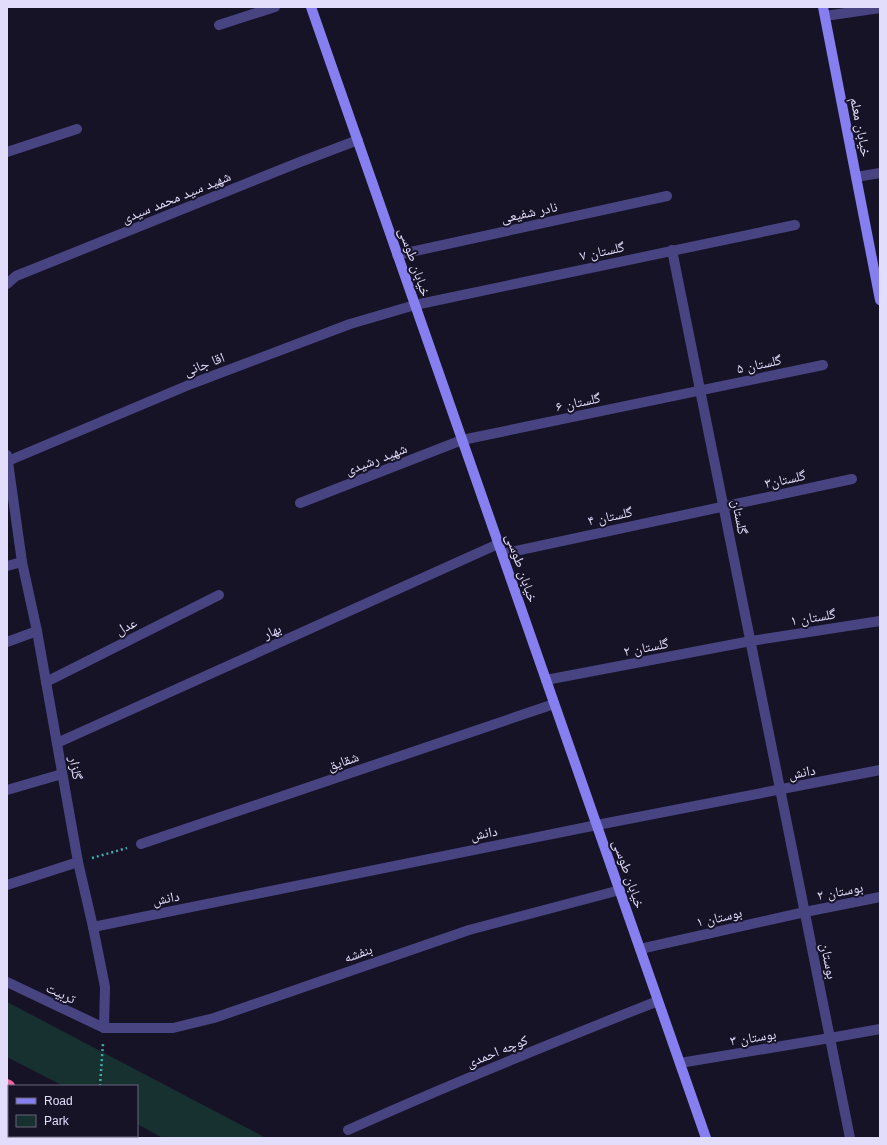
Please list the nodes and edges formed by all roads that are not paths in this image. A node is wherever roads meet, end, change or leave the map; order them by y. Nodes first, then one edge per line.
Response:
1 (275, 7) edge
2 (311, 7) edge
3 (880, 8) edge
4 (824, 12) edge
5 (219, 25) dead end
6 (77, 129) dead end
7 (358, 140) junction
8 (7, 152) edge
9 (880, 174) edge
10 (856, 177) junction
11 (667, 196) dead end
12 (795, 225) dead end
13 (672, 250) junction
14 (398, 254) junction
15 (7, 284) edge
16 (880, 300) edge
17 (415, 305) junction
18 (823, 365) dead end
19 (700, 390) junction
20 (462, 440) junction
21 (8, 458) edge
22 (852, 479) dead end
23 (300, 503) dead end
24 (724, 506) junction
25 (500, 549) junction
26 (22, 562) junction
27 (7, 566) edge
28 (219, 595) dead end
29 (880, 621) edge
30 (37, 631) junction
31 (751, 641) junction
32 (7, 642) edge
33 (546, 680) junction
34 (46, 682) junction
35 (554, 704) junction
36 (57, 743) junction
37 (880, 770) edge
38 (62, 774) junction
39 (7, 790) edge
40 (780, 790) junction
41 (597, 825) junction
42 (141, 844) road end
43 (78, 862) junction
44 (7, 885) edge
45 (620, 890) junction
46 (880, 897) edge
47 (805, 912) junction
48 (93, 927) junction
49 (640, 949) junction
50 (7, 982) edge
51 (658, 1001) junction
52 (104, 1028) junction
53 (880, 1029) edge
54 (830, 1038) junction
55 (680, 1063) junction
56 (348, 1130) dead end
57 (706, 1138) edge
58 (850, 1138) edge

1 - 5 street
2 - 7 street, خیابان طوسی
3 - 4 street
4 - 10 street, خیابان معلم
6 - 8 street
7 - 14 street, خیابان طوسی
7 - 15 street, شهید سید محمد سیدی
9 - 10 street
10 - 16 street, خیابان معلم
11 - 14 street, نادر شفیعی
12 - 13 street, گلستان ۷
13 - 17 street, گلستان ۷
13 - 19 street, گلستان
14 - 17 street, خیابان طوسی
17 - 20 street, خیابان طوسی
17 - 21 street, اقا جانی
18 - 19 street, گلستان ۵
19 - 20 street, گلستان ۶
19 - 24 street, گلستان
20 - 23 street, شهید رشیدی
20 - 25 street, خیابان طوسی
21 - 26 street, گلزار
22 - 24 street, گلستان۳
24 - 25 street, گلستان ۴
24 - 31 street, گلستان
25 - 33 street, خیابان طوسی
25 - 36 street, بهار
26 - 27 street
26 - 30 street, گلزار
28 - 34 street, عدل
29 - 31 street, گلستان ۱
30 - 32 street
30 - 34 street, گلزار
31 - 33 street, گلستان ۲
31 - 40 street, گلستان
33 - 35 street, خیابان طوسی
34 - 36 street, گلزار
35 - 41 street, خیابان طوسی
35 - 42 street, شقایق
36 - 38 street, گلزار
37 - 40 street, دانش
38 - 39 street
38 - 43 street, گلزار
40 - 41 street, دانش
40 - 47 street, بوستان
41 - 45 street, خیابان طوسی
41 - 48 street, دانش
43 - 44 street
43 - 48 street, گلزار
45 - 49 street, خیابان طوسی
45 - 52 street, بنفشه
46 - 47 street, بوستان ۲
47 - 49 street, بوستان ۱
47 - 54 street, بوستان
48 - 52 street, گلزار
49 - 51 street, خیابان طوسی
50 - 52 street, تربیت
51 - 55 street, خیابان طوسی
51 - 56 street, کوچه احمدی
53 - 54 street, بوستان ۳
54 - 55 street, بوستان ۳
54 - 58 street, بوستان
55 - 57 street, خیابان طوسی

